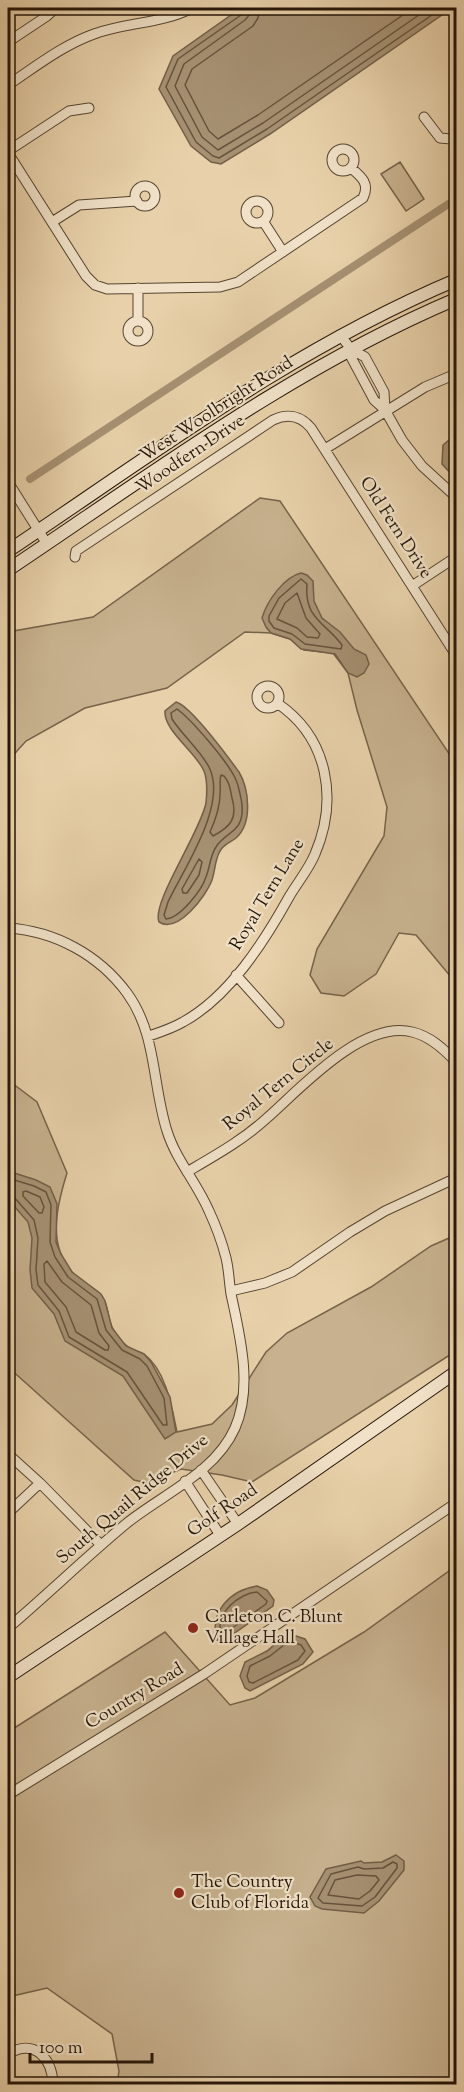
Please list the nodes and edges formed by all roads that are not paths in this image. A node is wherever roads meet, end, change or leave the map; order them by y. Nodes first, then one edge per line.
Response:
1 (56, 8) edge
2 (192, 8) edge
3 (8, 42) edge
4 (8, 85) edge
5 (89, 108) dead end
6 (424, 117) dead end
7 (456, 137) edge
8 (8, 152) edge
9 (351, 168) dead end
10 (137, 201) dead end
11 (263, 221) dead end
12 (52, 222) junction
13 (284, 252) junction
14 (456, 280) edge
15 (138, 288) junction
16 (456, 299) edge
17 (138, 321) dead end
18 (340, 335) junction
19 (351, 349) junction
20 (452, 376) dead end
21 (385, 410) junction
22 (325, 449) junction
23 (8, 482) edge
24 (456, 497) edge
25 (38, 530) junction
26 (47, 544) junction
27 (8, 551) edge
28 (75, 557) dead end
29 (456, 557) edge
30 (8, 570) edge
31 (412, 586) junction
32 (456, 655) edge
33 (278, 703) dead end
34 (8, 928) edge
35 (236, 975) junction
36 (279, 1023) dead end
37 (149, 1036) junction
38 (456, 1062) edge
39 (188, 1172) junction
40 (456, 1178) edge
41 (231, 1291) junction
42 (456, 1372) edge
43 (8, 1454) edge
44 (201, 1470) junction
45 (185, 1481) junction
46 (40, 1483) junction
47 (213, 1487) junction
48 (196, 1499) junction
49 (456, 1503) edge
50 (8, 1513) edge
51 (238, 1524) junction
52 (220, 1535) junction
53 (101, 1545) junction
54 (8, 1628) edge
55 (8, 1677) edge
56 (8, 1796) edge
57 (8, 2054) edge
58 (53, 2085) edge

1 - 3 street
2 - 4 street
5 - 8 street
6 - 7 street
8 - 12 street
9 - 13 street
10 - 12 street
11 - 13 street
12 - 15 street
13 - 15 street
14 - 18 main road, West Woolbright Road
15 - 17 street
16 - 19 main road, West Woolbright Road
18 - 19 street
18 - 25 main road, West Woolbright Road
19 - 21 street
19 - 26 main road, West Woolbright Road
20 - 21 street
21 - 22 street
21 - 24 street
22 - 28 street, Woodfern Drive
22 - 31 street, Old Fern Drive
23 - 25 street
25 - 26 street
25 - 27 main road, West Woolbright Road
26 - 30 main road, West Woolbright Road
29 - 31 street
31 - 32 street, Old Fern Drive
33 - 35 street, Royal Tern Lane
34 - 37 street, South Quail Ridge Drive
35 - 36 street
35 - 37 street, Royal Tern Lane
37 - 39 street, South Quail Ridge Drive
38 - 39 street, Royal Tern Circle
39 - 41 street, South Quail Ridge Drive
40 - 41 street
41 - 44 street, South Quail Ridge Drive
42 - 51 main road, Golf Road
43 - 46 street
44 - 45 street, South Quail Ridge Drive
44 - 47 street
45 - 48 street
45 - 53 street, South Quail Ridge Drive
46 - 50 street
46 - 53 street
47 - 48 street
47 - 51 street
48 - 52 street
49 - 56 street, Country Road
51 - 52 main road, Golf Road
52 - 55 main road, Golf Road
53 - 54 street, South Quail Ridge Drive
57 - 58 street

